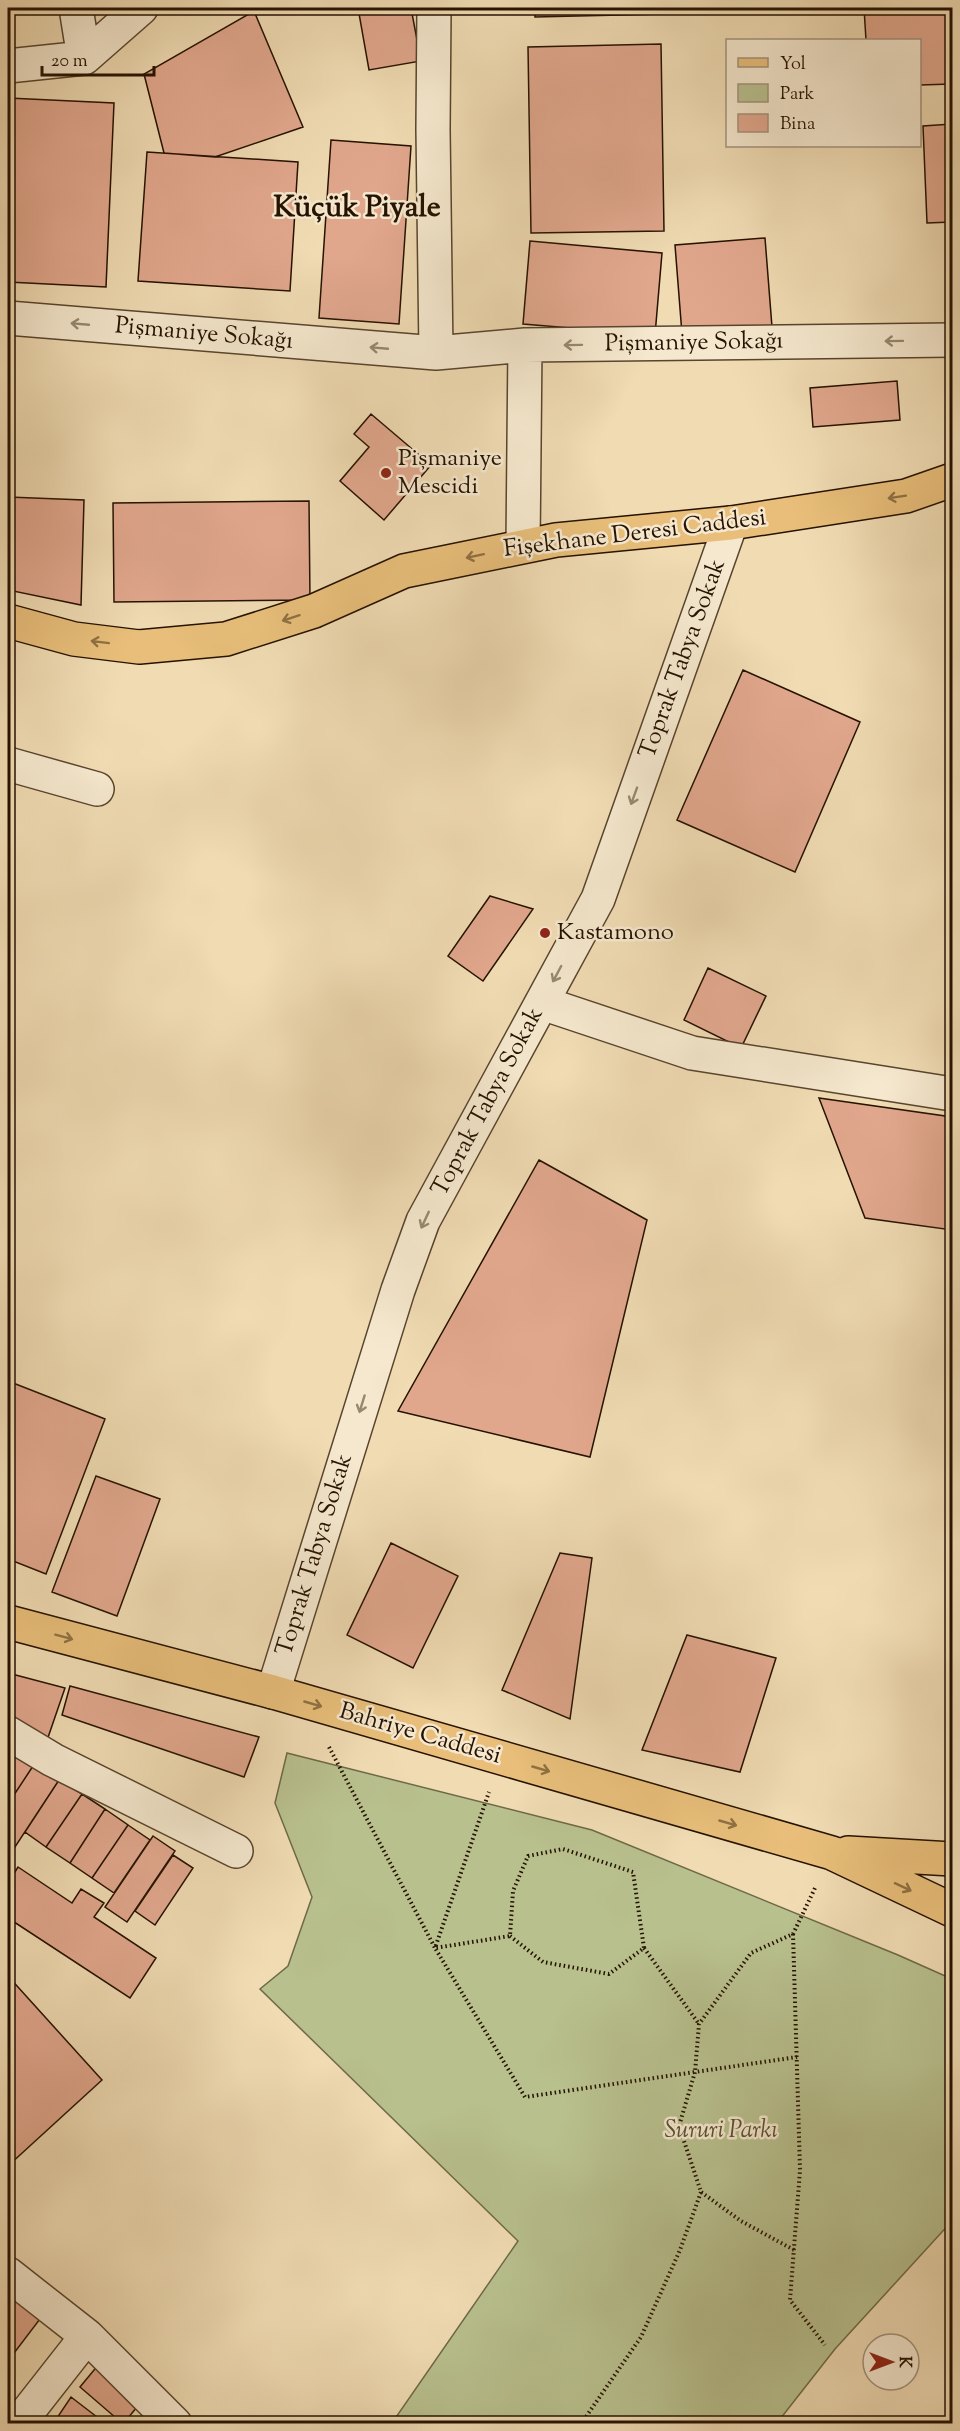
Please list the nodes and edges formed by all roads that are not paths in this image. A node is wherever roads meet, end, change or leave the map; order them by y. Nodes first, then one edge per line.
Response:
1 (76, 8) edge
2 (141, 8) edge
3 (434, 8) edge
4 (84, 58) junction
5 (8, 66) edge
6 (8, 318) edge
7 (952, 340) edge
8 (525, 345) junction
9 (436, 353) junction
10 (952, 480) edge
11 (731, 523) junction
12 (523, 546) junction
13 (8, 621) edge
14 (8, 764) edge
15 (97, 789) dead end
16 (542, 1003) junction
17 (952, 1094) edge
18 (8, 1622) edge
19 (273, 1692) junction
20 (8, 1733) edge
21 (236, 1851) dead end
22 (831, 1853) junction
23 (952, 1859) edge
24 (952, 1910) edge
25 (8, 2274) edge
26 (87, 2336) junction
27 (18, 2424) edge
28 (175, 2424) edge

1 - 4 street
2 - 4 street
3 - 9 street
4 - 5 street
9 -> 6 street, Pişmaniye Sokağı
7 -> 8 street, Pişmaniye Sokağı
8 - 9 street, Pişmaniye Sokağı
8 - 12 street
10 -> 11 main road, Fişekhane Deresi Caddesi
11 - 12 main road, Fişekhane Deresi Caddesi
11 -> 16 street, Toprak Tabya Sokak
12 -> 13 main road, Fişekhane Deresi Caddesi
14 - 15 street
16 - 17 street
16 -> 19 street, Toprak Tabya Sokak
18 -> 19 main road, Bahriye Caddesi
19 -> 22 main road, Bahriye Caddesi
20 - 21 street
22 - 23 main road, Bahriye Caddesi
22 -> 24 main road, Bahriye Caddesi
25 - 26 street
26 - 27 street
26 - 28 street

